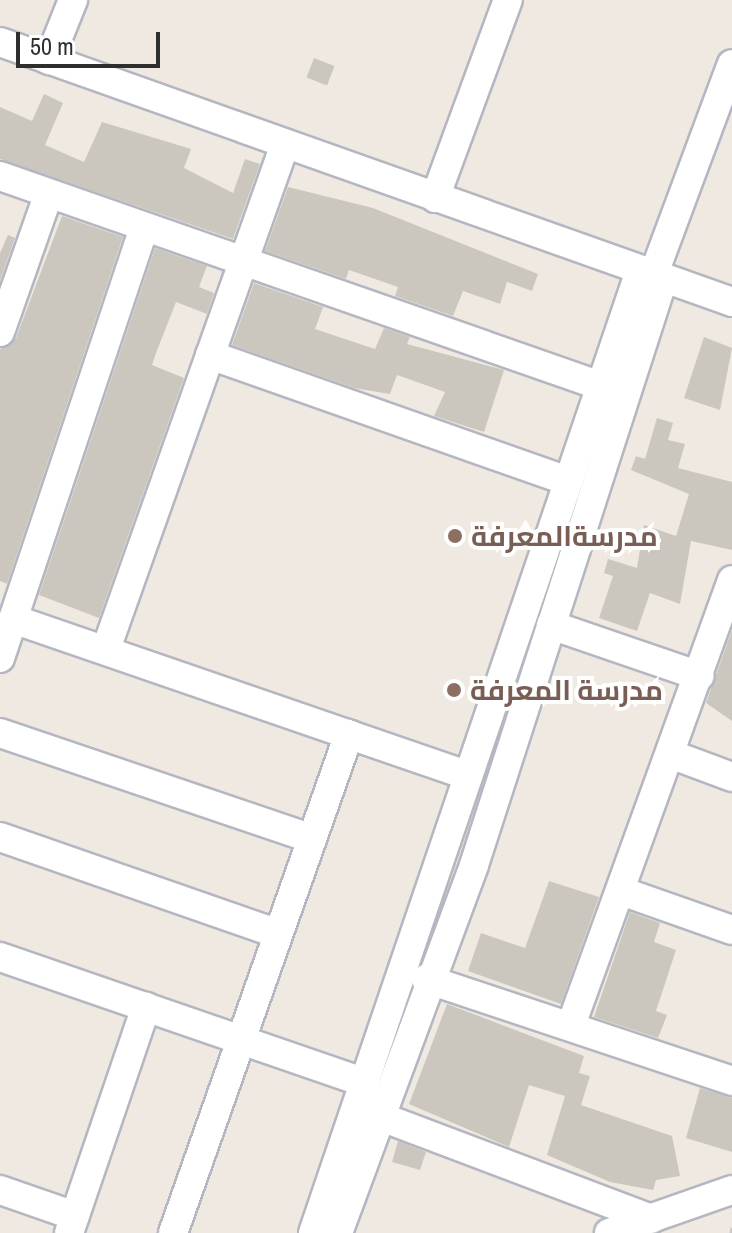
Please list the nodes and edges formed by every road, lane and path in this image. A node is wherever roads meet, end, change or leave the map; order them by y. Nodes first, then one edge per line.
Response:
1 (73, 0) edge
2 (508, 0) edge
3 (0, 42) edge
4 (49, 60) junction
5 (732, 64) edge
6 (725, 104) edge
7 (285, 144) junction
8 (0, 176) edge
9 (49, 193) junction
10 (435, 198) junction
11 (144, 227) junction
12 (242, 262) junction
13 (652, 276) junction
14 (732, 302) edge
15 (0, 332) edge
16 (210, 355) junction
17 (601, 386) junction
18 (568, 481) junction
19 (732, 580) edge
20 (13, 619) junction
21 (725, 624) edge
22 (551, 625) junction
23 (106, 649) junction
24 (0, 658) edge
25 (700, 676) junction
26 (0, 733) edge
27 (349, 734) junction
28 (673, 755) junction
29 (468, 776) junction
30 (732, 777) edge
31 (0, 837) edge
32 (311, 838) junction
33 (441, 856) junction
34 (474, 865) junction
35 (624, 892) junction
36 (732, 930) edge
37 (276, 933) junction
38 (0, 957) edge
39 (426, 979) junction
40 (146, 1007) junction
41 (571, 1025) junction
42 (242, 1039) junction
43 (732, 1081) edge
44 (365, 1083) junction
45 (379, 1116) junction
46 (0, 1190) edge
47 (732, 1190) edge
48 (651, 1219) junction
49 (72, 1225) edge
50 (732, 1225) edge
51 (173, 1233) edge
52 (313, 1233) edge
53 (338, 1233) edge
54 (609, 1233) edge
55 (731, 1233) edge

1 - 4 street
2 - 10 street
3 - 4 street
4 - 7 street
5 - 6 street
6 - 13 street
7 - 10 street
7 - 12 street
8 - 9 street
9 - 11 street
9 - 15 street
10 - 13 street
11 - 12 street
11 - 20 street
12 - 16 street
12 - 17 street
13 - 14 street
13 - 17 street
13 - 22 street
16 - 18 street
16 - 23 street
17 - 18 street
18 - 29 street
19 - 21 street
20 - 23 street
20 - 24 street
21 - 25 street
22 - 25 street
22 - 34 street
23 - 27 street
25 - 28 street
26 - 32 street
27 - 29 street
27 - 32 street
28 - 30 street
28 - 35 street
29 - 33 street
31 - 37 street
32 - 37 street
33 - 34 street
33 - 44 street
34 - 39 street
35 - 36 street
35 - 41 street
37 - 42 street
38 - 40 street
39 - 41 street
39 - 45 street
40 - 42 street
40 - 49 street
41 - 43 street
42 - 44 street
42 - 51 street
44 - 52 street
45 - 48 street
45 - 53 street
46 - 49 street
47 - 48 street
48 - 54 street
50 - 55 path

